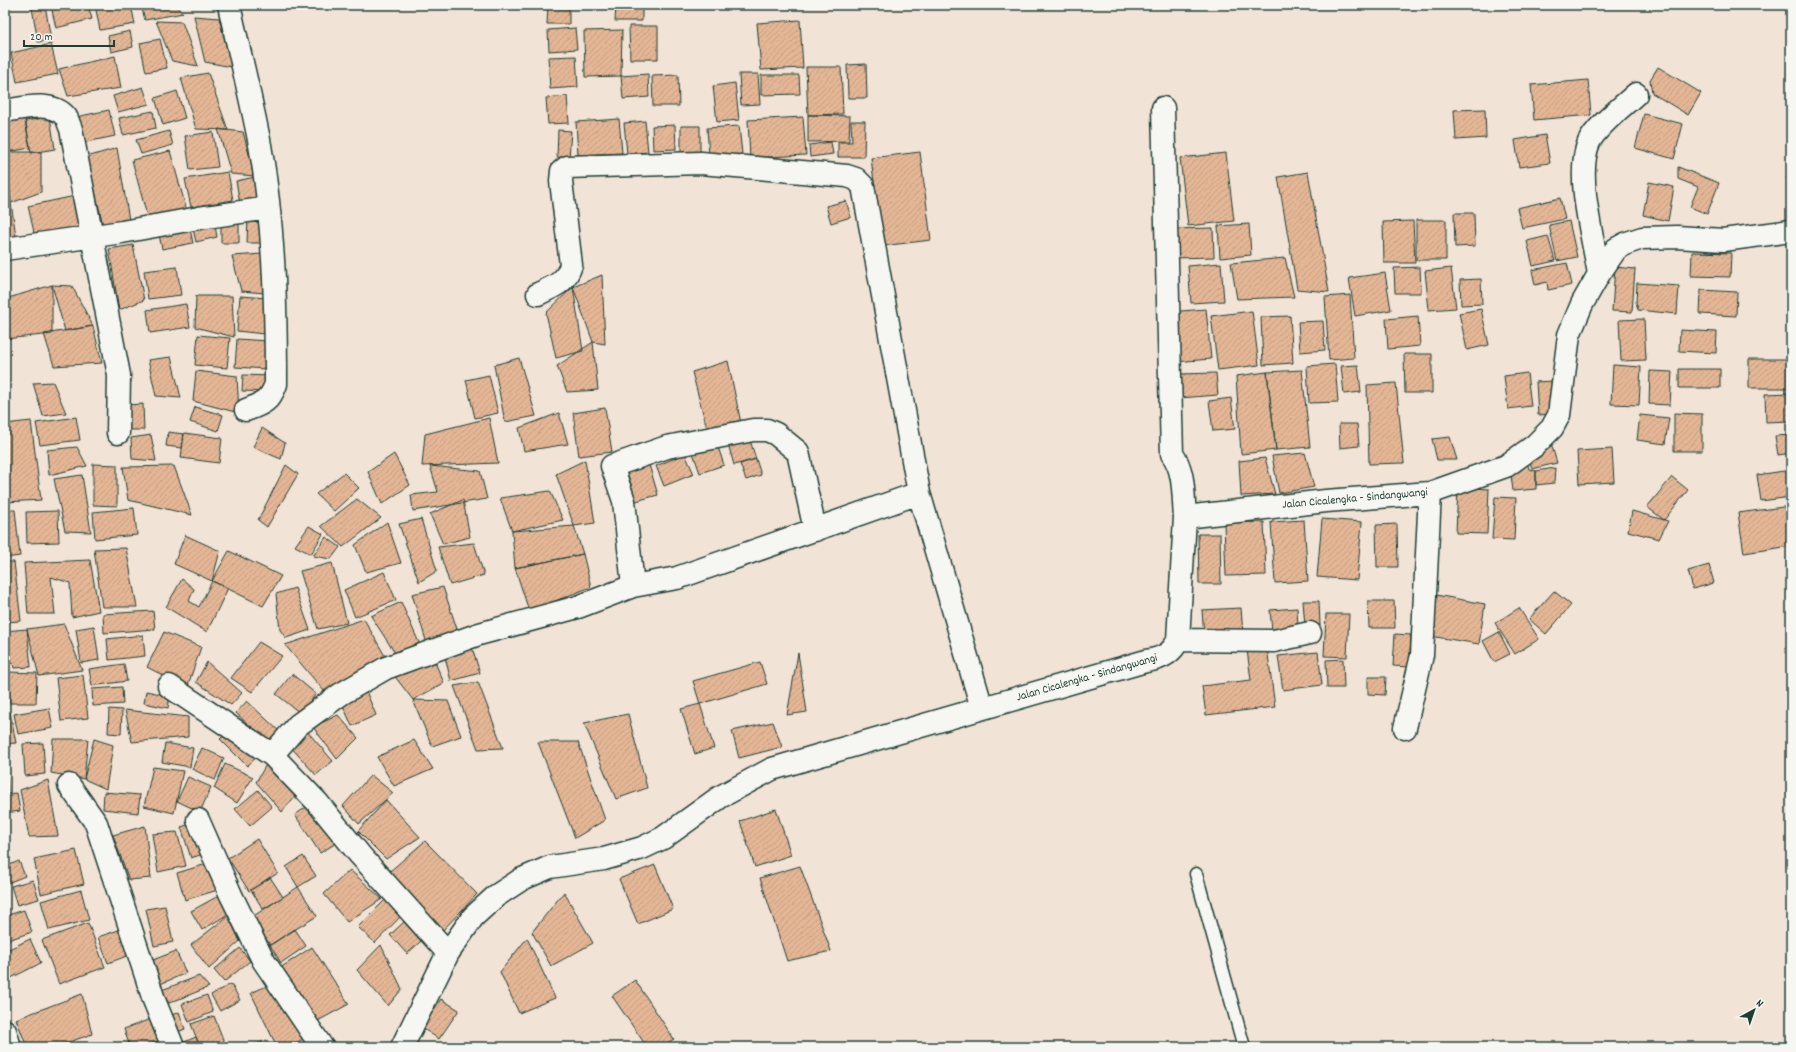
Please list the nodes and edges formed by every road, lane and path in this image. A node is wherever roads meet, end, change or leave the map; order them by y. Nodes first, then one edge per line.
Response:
1 (229, 5) edge
2 (1636, 94) dead end
3 (1163, 108) dead end
4 (5, 111) edge
5 (268, 208) junction
6 (1791, 231) edge
7 (93, 235) junction
8 (5, 249) edge
9 (1599, 274) junction
10 (538, 294) dead end
11 (246, 410) dead end
12 (118, 433) dead end
13 (1430, 493) junction
14 (919, 494) junction
15 (1185, 518) junction
16 (815, 530) junction
17 (633, 586) junction
18 (1310, 633) dead end
19 (1178, 640) junction
20 (169, 686) dead end
21 (982, 708) junction
22 (1404, 728) dead end
23 (272, 755) junction
24 (69, 785) dead end
25 (198, 820) dead end
26 (1196, 874) dead end
27 (448, 953) junction
28 (5, 1031) edge
29 (10, 1047) edge
30 (173, 1047) edge
31 (322, 1047) edge
32 (402, 1047) edge
33 (1244, 1047) edge

1 - 5 street
2 - 9 street
3 - 15 street
4 - 7 street
5 - 7 street
5 - 11 street
6 - 9 street, Jalan Cicalengka - Sindangwangi
7 - 8 street
7 - 12 street
9 - 13 street, Jalan Cicalengka - Sindangwangi
10 - 14 street
13 - 15 street, Jalan Cicalengka - Sindangwangi
13 - 22 street
14 - 16 street
14 - 21 street
15 - 19 street
16 - 17 street
16 - 17 street
17 - 23 street
18 - 19 street
19 - 21 street, Jalan Cicalengka - Sindangwangi
20 - 23 street
21 - 27 street, Jalan Cicalengka - Sindangwangi
23 - 27 street
24 - 30 street
25 - 31 street
26 - 33 lane
27 - 32 street, Jalan Cicalengka - Sindangwangi
28 - 29 street

